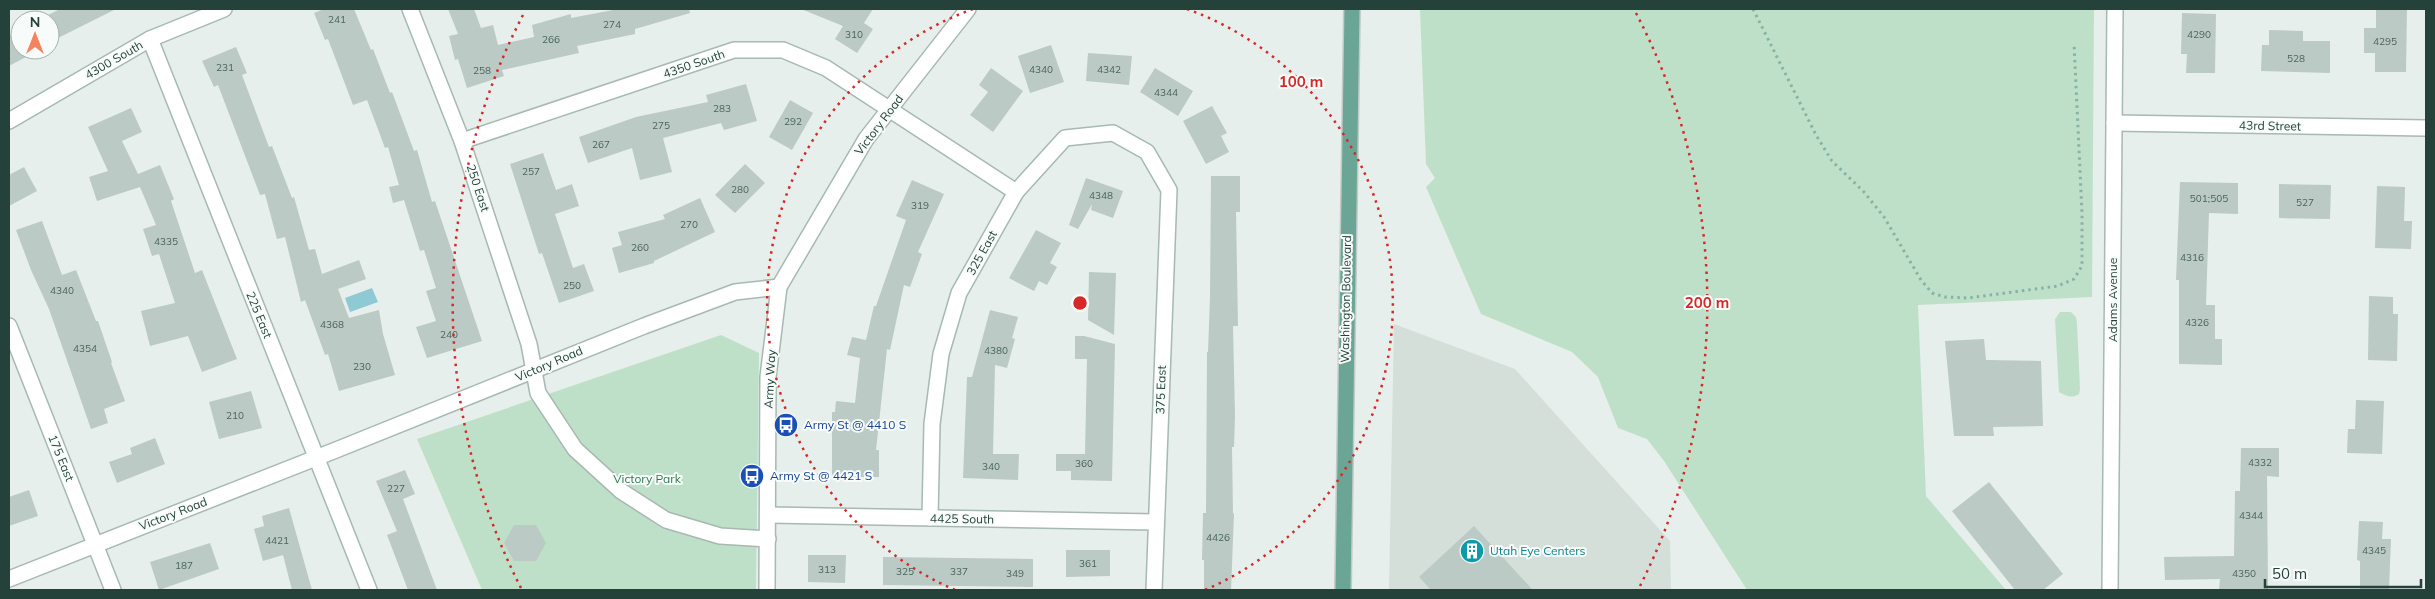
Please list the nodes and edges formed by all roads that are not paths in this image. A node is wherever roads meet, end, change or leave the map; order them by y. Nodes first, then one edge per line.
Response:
1 (224, 9) edge
2 (410, 9) edge
3 (968, 9) edge
4 (1352, 9) edge
5 (2115, 9) edge
6 (150, 40) junction
7 (890, 111) junction
8 (9, 120) edge
9 (2114, 123) junction
10 (2426, 128) edge
11 (462, 141) junction
12 (1169, 190) joint
13 (1016, 192) junction
14 (778, 287) junction
15 (9, 326) edge
16 (533, 370) junction
17 (316, 458) junction
18 (768, 514) junction
19 (930, 518) junction
20 (1155, 522) junction
21 (768, 539) junction
22 (95, 545) junction
23 (9, 579) edge
24 (113, 590) edge
25 (369, 590) edge
26 (767, 590) edge
27 (1154, 590) edge
28 (1343, 590) edge
29 (2110, 590) edge

1 - 6 street, 4300 South
2 - 11 street, 250 East
3 - 7 street, Victory Road
4 - 28 main road, Washington Boulevard
5 - 9 street, Adams Avenue
6 - 8 street, 4300 South
6 - 17 street, 225 East
7 - 11 street, 4350 South
7 - 13 street, 4350 South
7 - 14 street, Victory Road
9 - 10 street, 43rd Street
9 - 29 street, Adams Avenue
11 - 16 street, 250 East
12 - 13 street, 325 East
12 - 20 street, 375 East
13 - 19 street, 325 East
14 - 16 street, Victory Road
14 - 18 street, Army Way
15 - 22 street, 175 East
16 - 17 street, Victory Road
16 - 21 street, 250 East
17 - 22 street, Victory Road
17 - 25 street, 225 East
18 - 19 street, 4425 South
18 - 21 street, Army Way
19 - 20 street, 4425 South
20 - 27 street, 375 East
21 - 26 street, Army Way
22 - 23 street, Victory Road
22 - 24 street, 175 East

